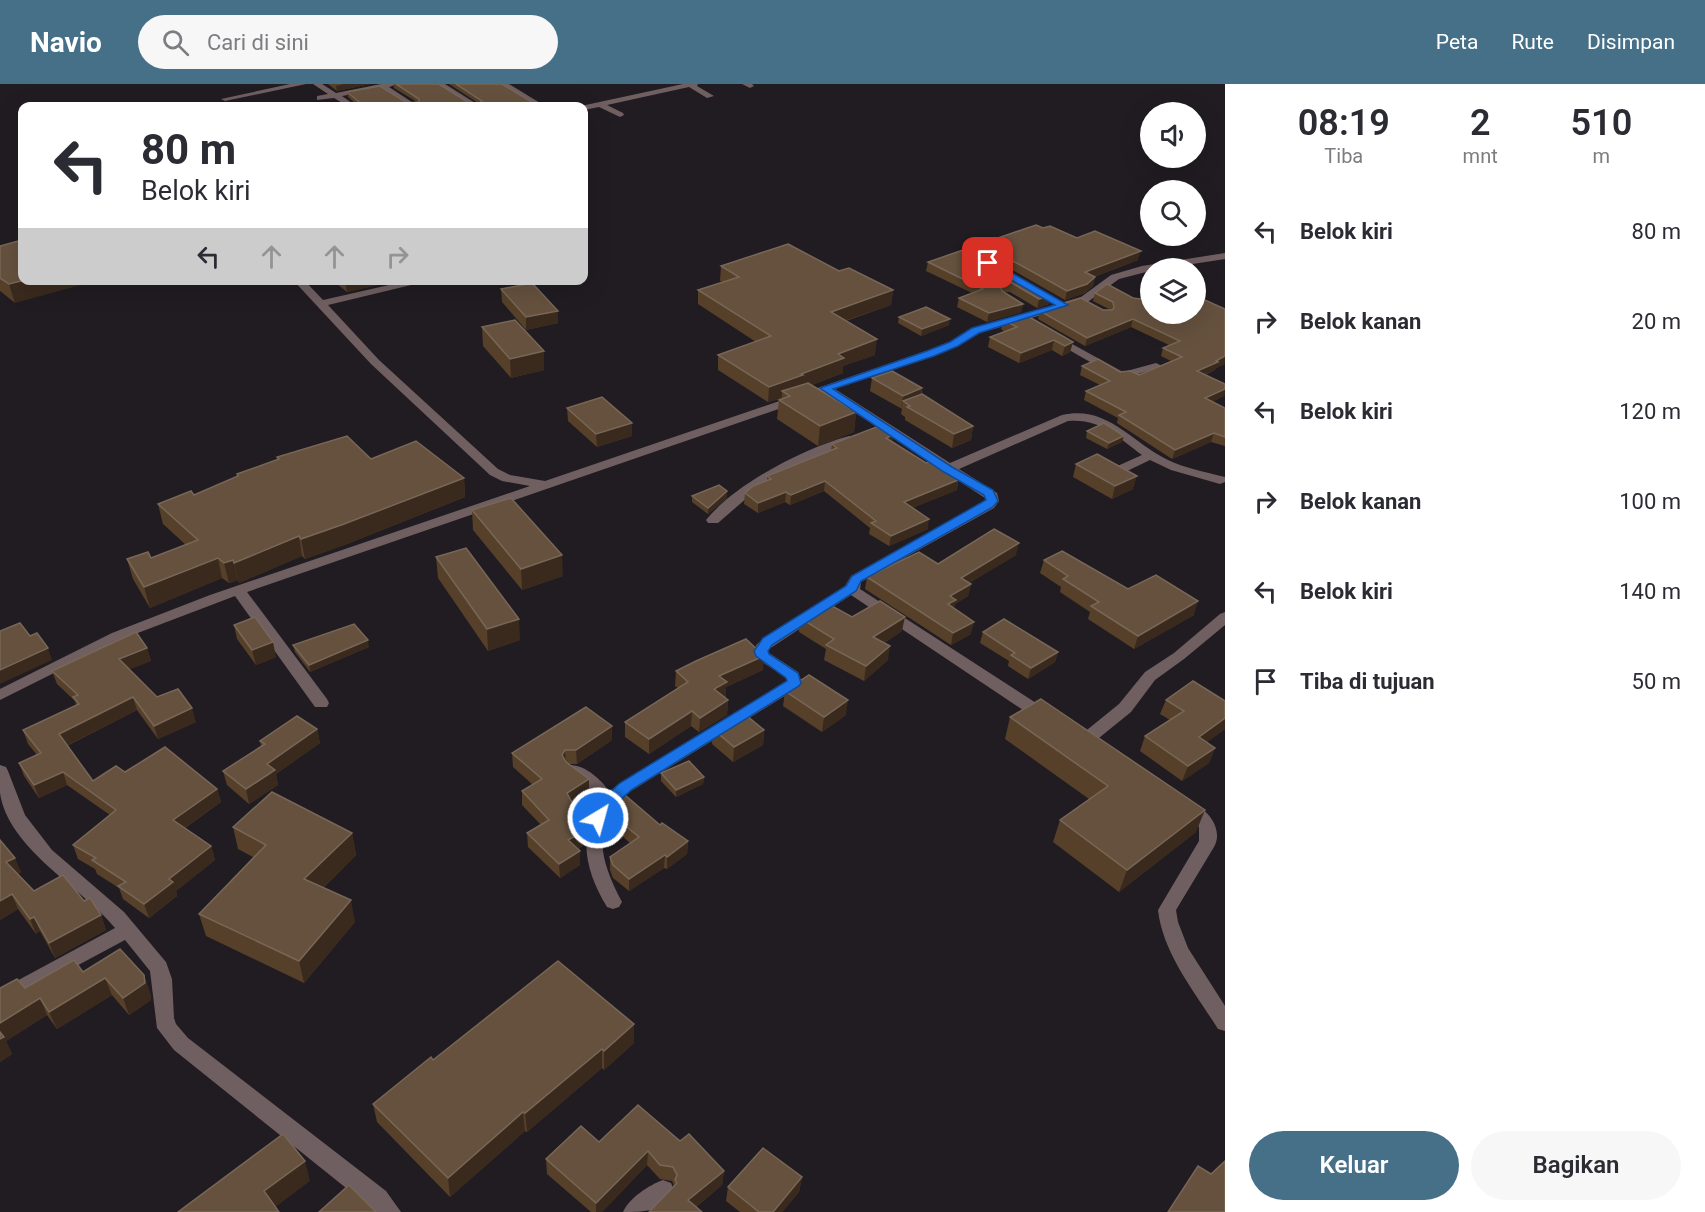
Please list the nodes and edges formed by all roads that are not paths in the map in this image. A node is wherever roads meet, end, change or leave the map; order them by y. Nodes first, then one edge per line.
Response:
1 (302, 84) edge
2 (317, 84) edge
3 (394, 84) edge
4 (440, 84) edge
5 (503, 84) edge
6 (692, 84) edge
7 (382, 86) junction
8 (336, 95) junction
9 (645, 95) junction
10 (710, 96) dead end
11 (320, 98) dead end
12 (225, 99) dead end
13 (654, 100) dead end
14 (346, 102) edge
15 (408, 102) edge
16 (469, 102) edge
17 (534, 102) edge
18 (599, 104) junction
19 (588, 107) edge
20 (620, 115) dead end
21 (1225, 256) edge
22 (302, 285) edge
23 (404, 285) edge
24 (1079, 300) junction
25 (319, 304) junction
26 (1094, 309) edge
27 (1034, 319) junction
28 (1156, 366) edge
29 (825, 388) junction
30 (873, 431) junction
31 (1151, 455) junction
32 (948, 470) junction
33 (1117, 471) edge
34 (1220, 480) dead end
35 (546, 485) junction
36 (713, 520) dead end
37 (852, 588) junction
38 (238, 590) junction
39 (1225, 617) edge
40 (0, 695) edge
41 (321, 703) dead end
42 (1054, 722) edge
43 (1083, 742) edge
44 (572, 770) edge
45 (0, 771) edge
46 (1170, 796) edge
47 (607, 803) junction
48 (613, 902) dead end
49 (128, 930) junction
50 (0, 999) edge
51 (1225, 1023) edge
52 (663, 1190) dead end
53 (390, 1212) edge
54 (634, 1212) edge

1 - 12 street
2 - 8 street
3 - 7 street
4 - 16 street
5 - 17 street
6 - 9 street
6 - 10 street
7 - 8 street
7 - 15 street
8 - 11 street
8 - 14 street
9 - 13 street
9 - 18 street
18 - 19 street
18 - 20 street
21 - 24 street
22 - 25 street
23 - 25 street
24 - 26 street
24 - 27 street
25 - 35 street
27 - 28 street
27 - 29 street
29 - 30 street
29 - 35 street
30 - 32 street
30 - 36 street
31 - 32 street
31 - 33 street
31 - 34 street
32 - 37 street
35 - 38 street
37 - 42 street
37 - 47 street
38 - 40 street
38 - 41 street
39 - 43 street
44 - 47 street
45 - 49 street
46 - 51 street
47 - 48 street
49 - 50 street
49 - 53 street
52 - 54 street

